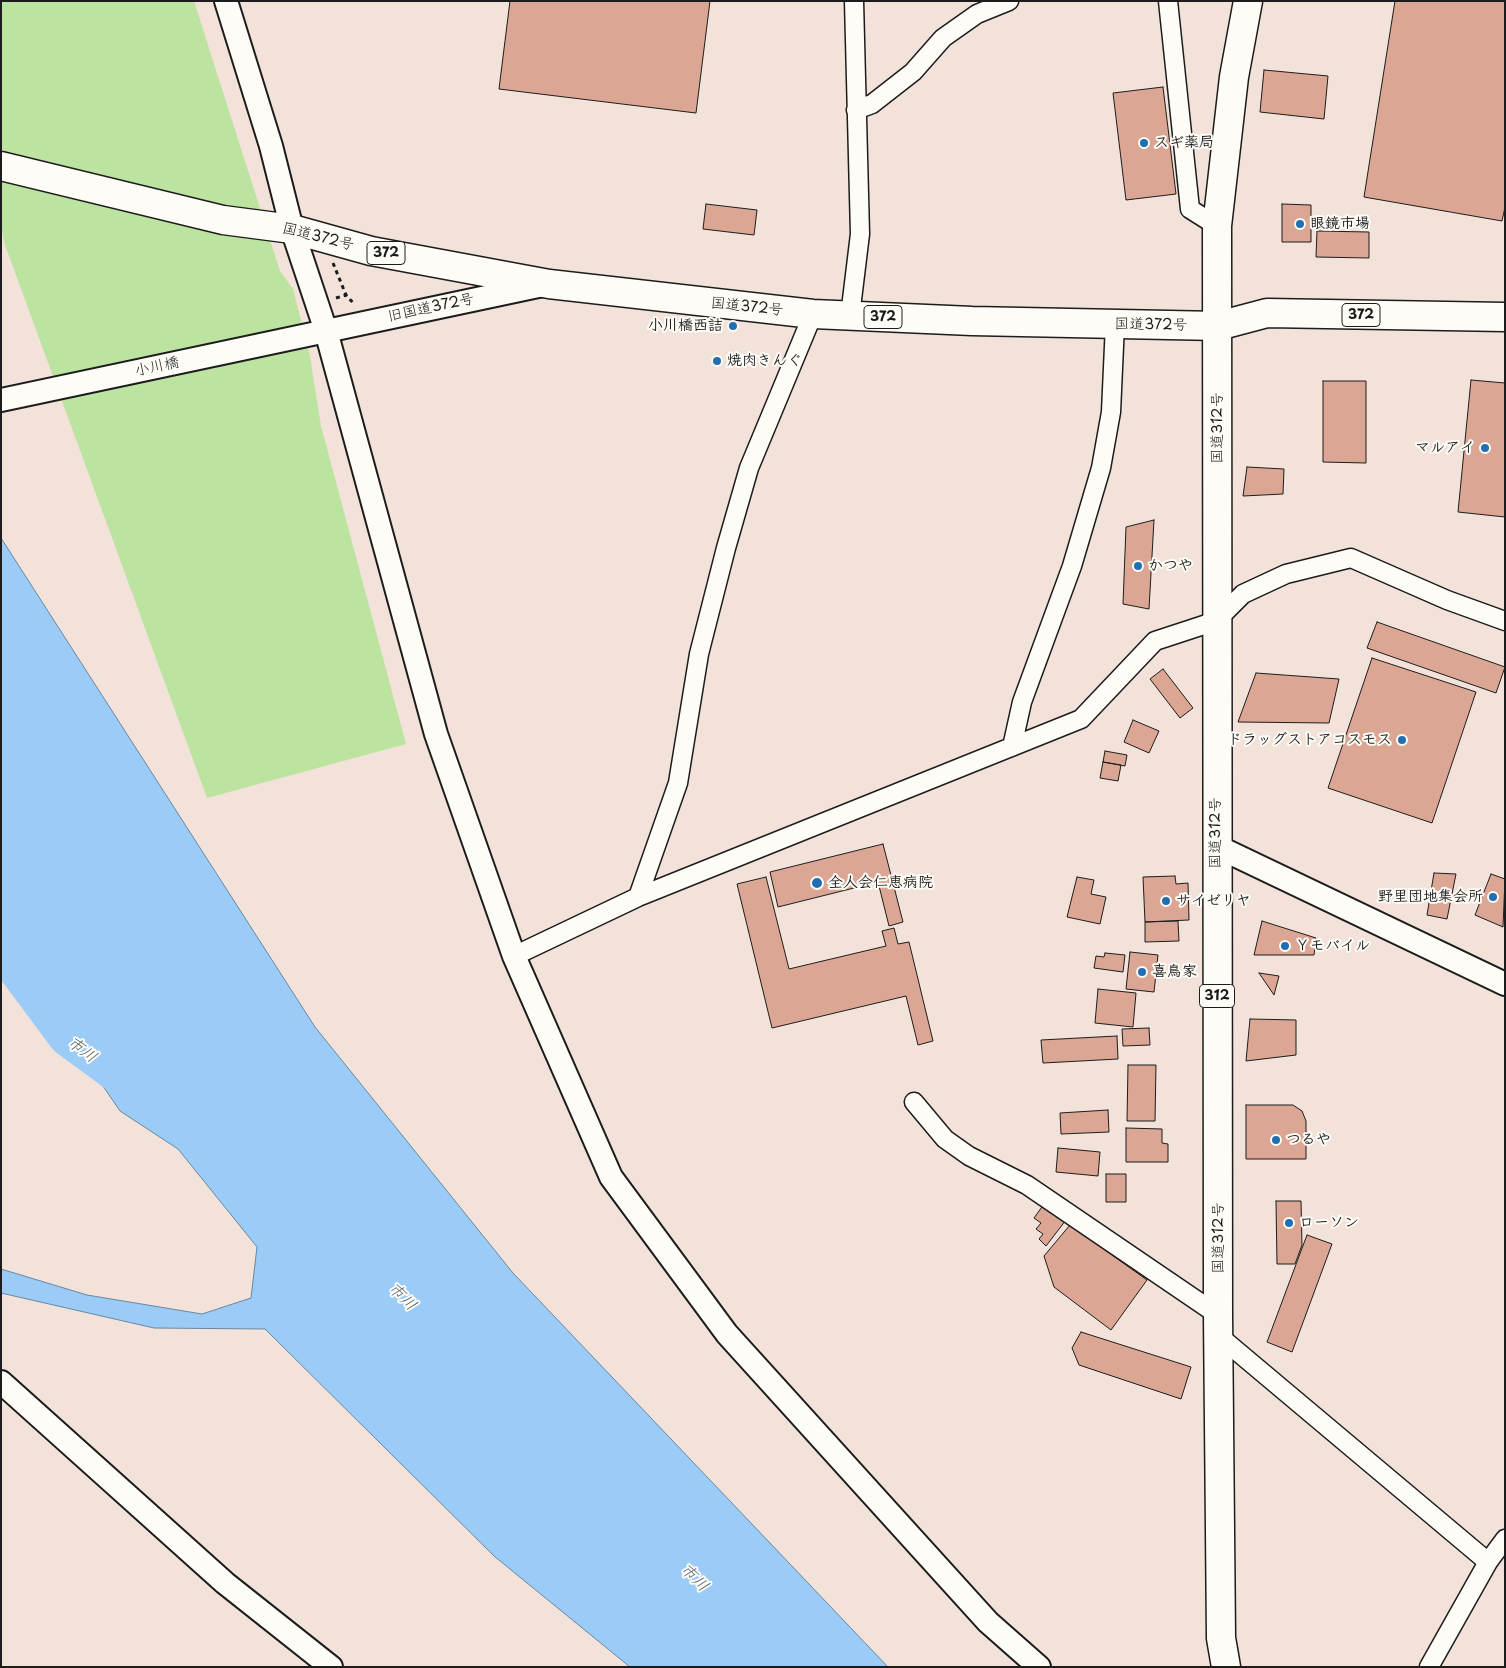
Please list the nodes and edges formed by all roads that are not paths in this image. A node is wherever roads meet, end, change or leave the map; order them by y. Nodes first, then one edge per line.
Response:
1 (226, 1) edge
2 (854, 1) edge
3 (1009, 1) edge
4 (1168, 1) edge
5 (1248, 1) edge
6 (856, 110) junction
7 (1, 166) edge
8 (1217, 226) junction
9 (292, 229) junction
10 (550, 284) junction
11 (813, 314) junction
12 (850, 316) junction
13 (1505, 317) edge
14 (1115, 324) junction
15 (1218, 326) junction
16 (320, 332) junction
17 (1, 400) edge
18 (1216, 621) junction
19 (1505, 621) edge
20 (1012, 746) junction
21 (1216, 846) junction
22 (638, 897) junction
23 (514, 956) junction
24 (1505, 984) edge
25 (914, 1102) dead end
26 (1218, 1326) junction
27 (1, 1382) edge
28 (1505, 1539) edge
29 (1488, 1562) junction
30 (331, 1667) edge
31 (1039, 1667) edge
32 (1226, 1667) edge
33 (1429, 1667) edge

1 - 9 street
2 - 6 street
3 - 6 street
4 - 8 street
5 - 8 highway, 国道312号 / 312
6 - 12 street
7 - 9 highway, 国道372号 / 372
8 - 15 highway, 国道312号 / 312
9 - 10 highway, 国道372号 / 372
9 - 16 street
10 - 11 highway, 国道372号 / 372
10 - 16 street, 旧国道372号
11 - 12 highway, 国道372号 / 372
11 - 22 street
12 - 14 highway, 国道372号 / 372
13 - 15 highway, 国道372号 / 372
14 - 15 highway, 国道372号 / 372
14 - 20 street
15 - 18 highway, 国道312号 / 312
16 - 17 street, 小川橋
16 - 23 street
18 - 19 street
18 - 20 street
18 - 21 highway, 国道312号 / 312
20 - 22 street
21 - 24 street
21 - 26 highway, 国道312号 / 312
22 - 23 street
23 - 31 street
25 - 26 street
26 - 29 street
26 - 32 highway, 国道312号 / 312
27 - 30 street
28 - 29 street
29 - 33 street

